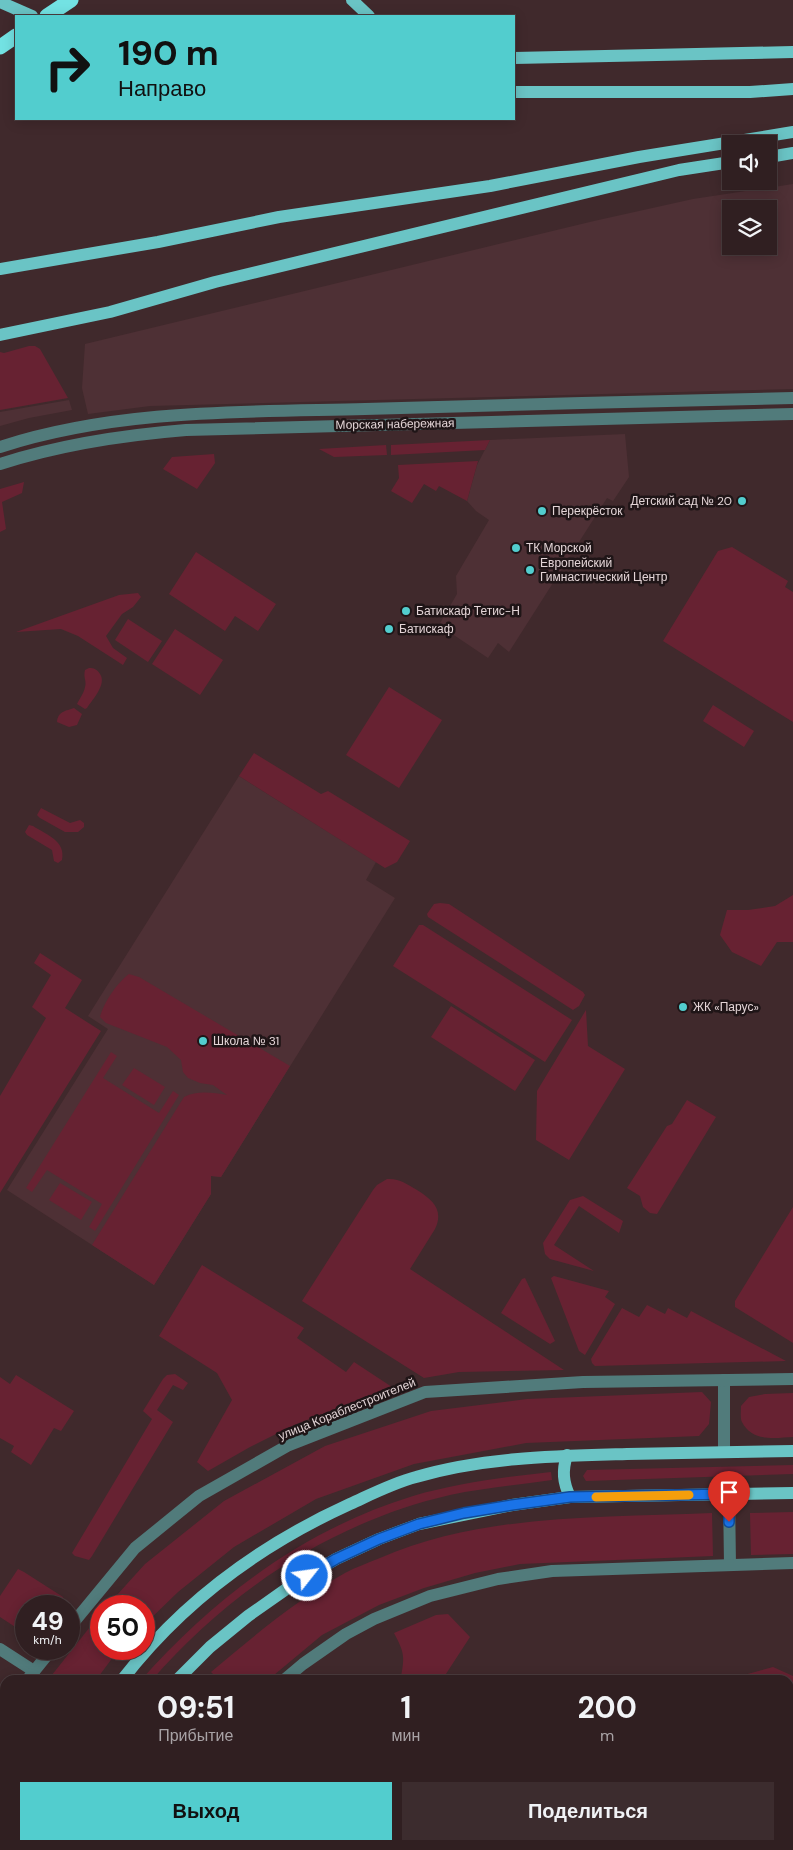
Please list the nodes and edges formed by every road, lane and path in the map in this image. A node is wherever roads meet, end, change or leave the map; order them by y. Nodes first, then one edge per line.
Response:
1 (71, 0) edge
2 (352, 0) edge
3 (0, 2) edge
4 (30, 15) edge
5 (48, 15) edge
6 (367, 15) edge
7 (15, 37) edge
8 (0, 47) edge
9 (793, 52) edge
10 (515, 58) edge
11 (793, 89) edge
12 (515, 92) edge
13 (793, 132) edge
14 (793, 153) edge
15 (777, 156) edge
16 (722, 163) edge
17 (0, 269) edge
18 (0, 335) edge
19 (793, 398) edge
20 (793, 414) edge
21 (0, 447) edge
22 (0, 464) edge
23 (793, 1379) edge
24 (724, 1380) junction
25 (793, 1451) edge
26 (724, 1452) junction
27 (567, 1455) junction
28 (793, 1493) edge
29 (729, 1494) junction
30 (570, 1497) junction
31 (793, 1563) edge
32 (730, 1565) junction
33 (80, 1614) edge
34 (0, 1649) edge
35 (43, 1660) edge
36 (29, 1675) edge
37 (31, 1675) edge
38 (126, 1675) edge
39 (182, 1675) edge
40 (290, 1675) edge

1 - 5 highway
2 - 6 main road
3 - 4 main road
7 - 8 highway
9 - 10 main road
11 - 12 main road
13 - 17 main road
14 - 15 main road
16 - 18 main road
19 - 21 street, Морская набережная
20 - 22 street, Морская набережная
23 - 24 street, улица Кораблестроителей
24 - 26 street
24 - 33 street, улица Кораблестроителей
25 - 26 main road
26 - 27 main road
27 - 30 main road
27 - 38 main road
28 - 29 main road
29 - 30 main road
29 - 32 street
30 - 39 main road
31 - 32 street
32 - 40 street
34 - 36 street
35 - 37 street

